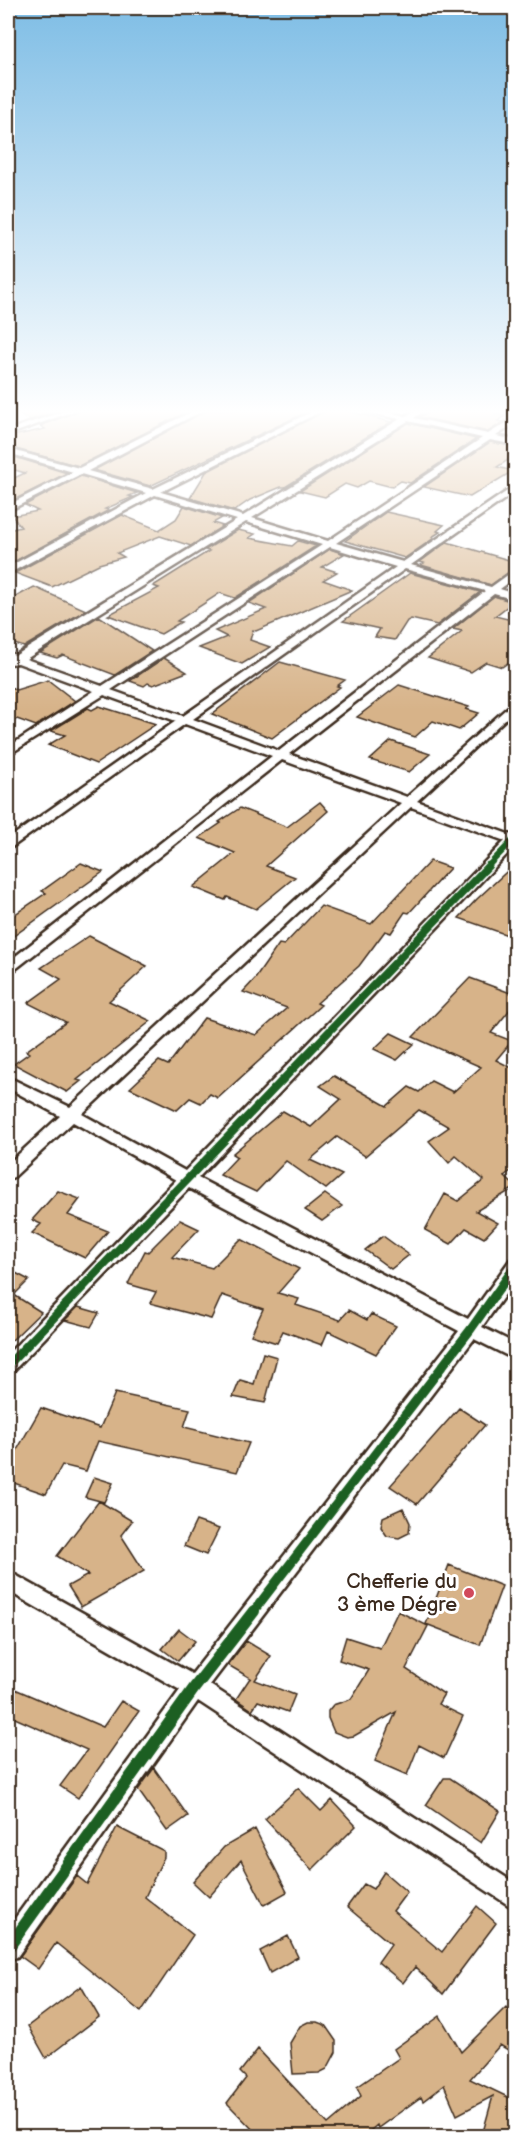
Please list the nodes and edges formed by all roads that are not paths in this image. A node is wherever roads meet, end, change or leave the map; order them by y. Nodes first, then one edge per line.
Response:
1 (121, 510) edge
2 (217, 510) edge
3 (256, 510) edge
4 (380, 510) edge
5 (482, 510) edge
6 (243, 518) junction
7 (329, 544) junction
8 (403, 566) junction
9 (8, 572) edge
10 (516, 572) edge
11 (492, 590) junction
12 (516, 597) edge
13 (11, 660) edge
14 (102, 692) junction
15 (516, 703) edge
16 (184, 721) junction
17 (8, 752) edge
18 (281, 756) junction
19 (411, 802) junction
20 (515, 840) edge
21 (8, 844) edge
22 (8, 968) edge
23 (8, 1082) edge
24 (70, 1114) junction
25 (8, 1173) edge
26 (186, 1179) junction
27 (516, 1265) edge
28 (471, 1329) junction
29 (516, 1353) edge
30 (8, 1365) edge
31 (8, 1580) edge
32 (195, 1687) junction
33 (516, 1898) edge
34 (8, 1948) edge

1 - 9 street
2 - 6 street
3 - 6 street
4 - 7 street
5 - 8 street
6 - 7 street
6 - 13 street
7 - 8 street
7 - 14 street
8 - 11 street
8 - 16 street
10 - 11 street
11 - 12 street
11 - 18 street
13 - 14 street
14 - 16 street
14 - 17 street
15 - 19 street
16 - 18 street
16 - 21 street
18 - 19 street
18 - 22 street
19 - 20 street
19 - 24 street
20 - 26 street
23 - 24 street
24 - 25 street
24 - 26 street
26 - 28 street
26 - 30 street
27 - 28 street
28 - 29 street
28 - 32 street
31 - 32 street
32 - 33 street
32 - 34 street

